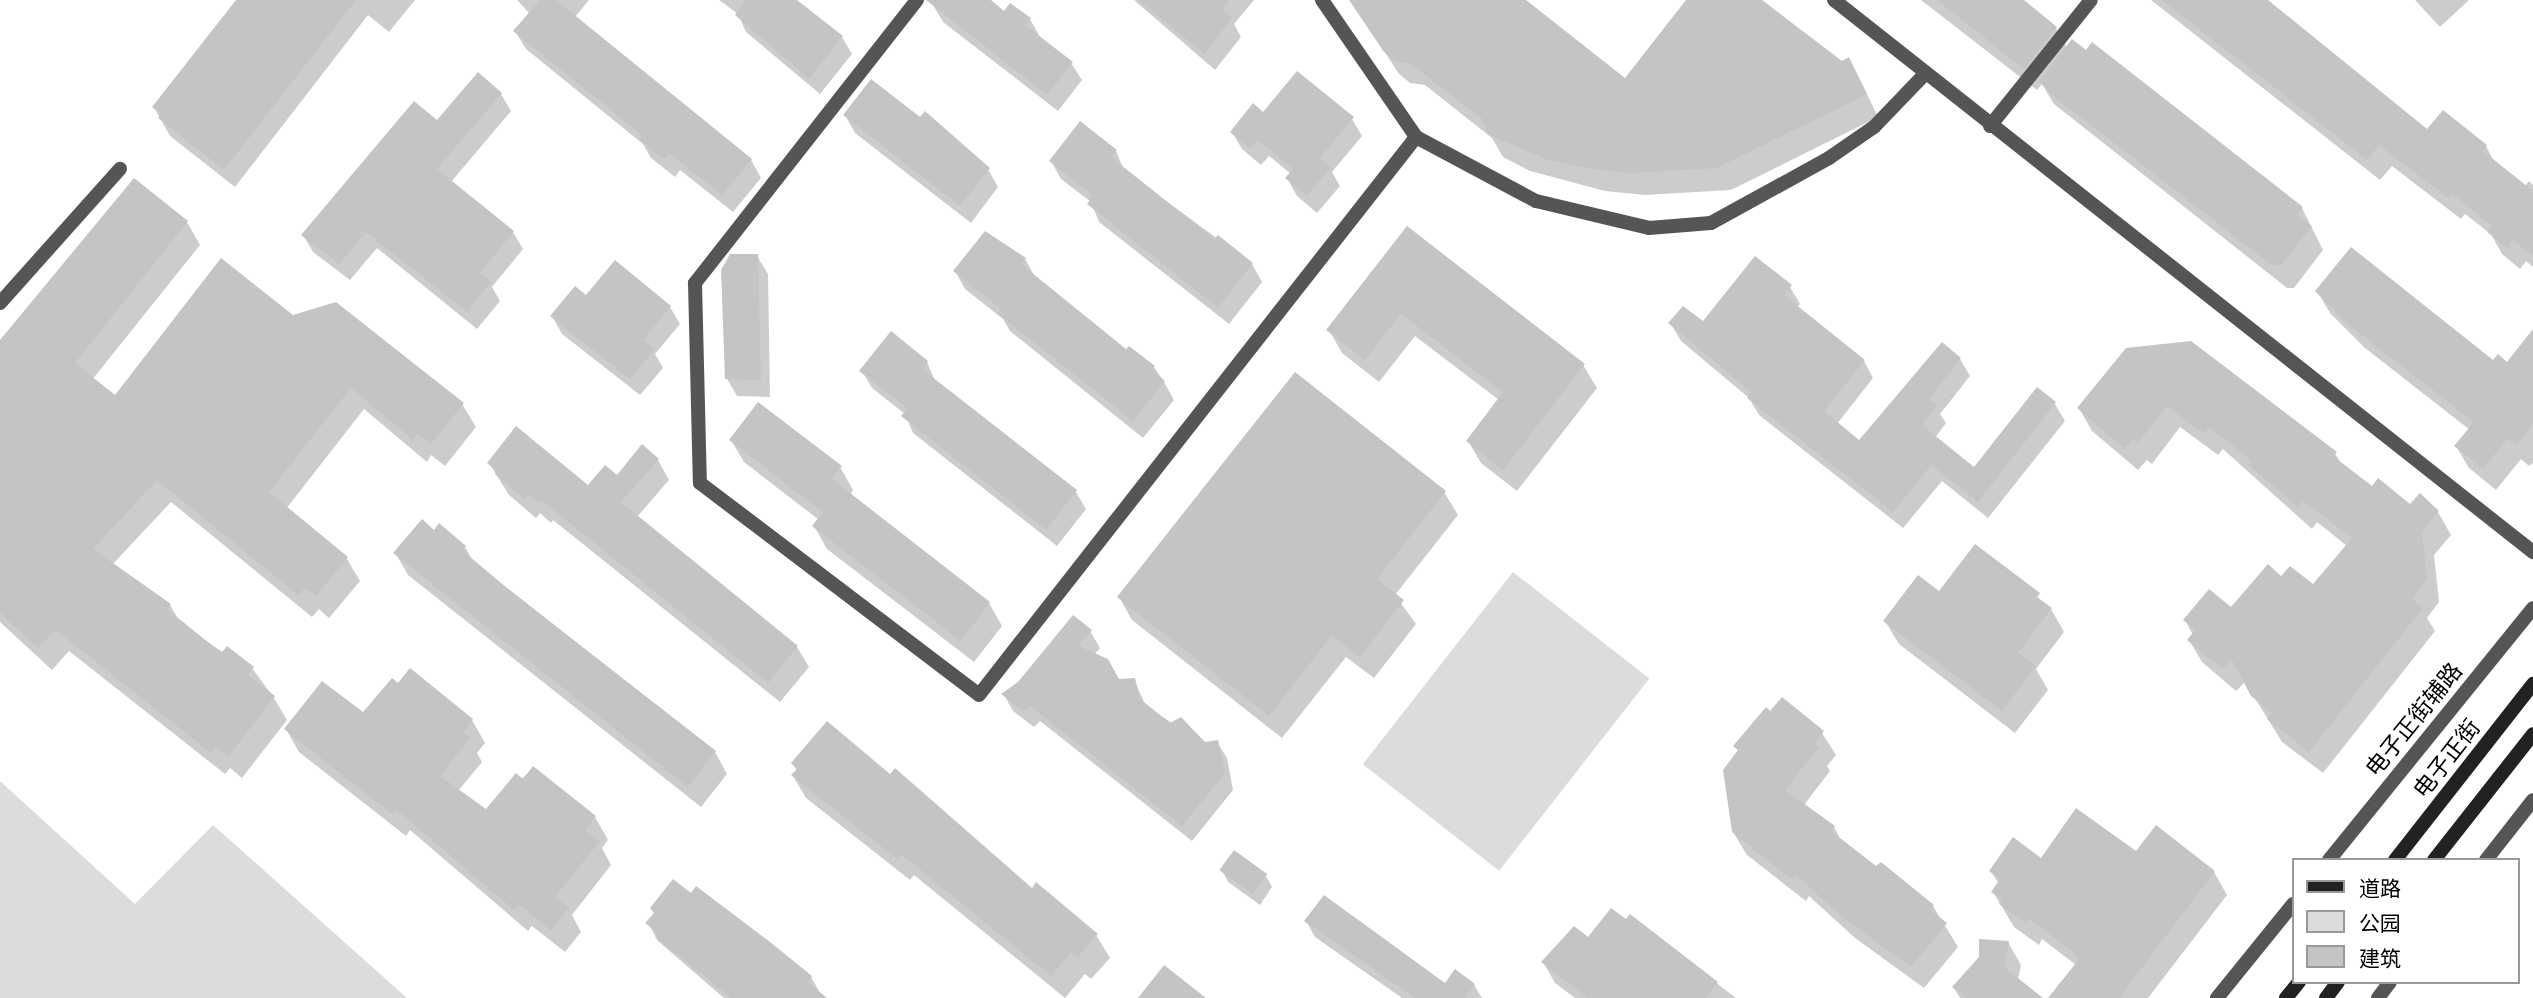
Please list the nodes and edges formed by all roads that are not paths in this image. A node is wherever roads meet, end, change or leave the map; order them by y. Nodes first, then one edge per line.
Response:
1 (917, 0) edge
2 (1322, 0) edge
3 (1835, 0) edge
4 (2091, 0) edge
5 (1926, 74) junction
6 (1990, 126) junction
7 (1416, 137) junction
8 (120, 169) dead end
9 (0, 303) edge
10 (2533, 552) edge
11 (2533, 608) edge
12 (2533, 684) edge
13 (2533, 734) edge
14 (2533, 800) edge
15 (2331, 858) edge
16 (2397, 858) edge
17 (2436, 858) edge
18 (2488, 858) edge
19 (2292, 905) edge
20 (2217, 998) edge

1 - 7 street
2 - 7 street
3 - 5 street
4 - 6 street
5 - 6 street
5 - 7 street
6 - 10 street
8 - 9 street
11 - 15 street, 电子正街辅路
12 - 16 main road, 电子正街
13 - 17 main road
14 - 18 street
19 - 20 street

